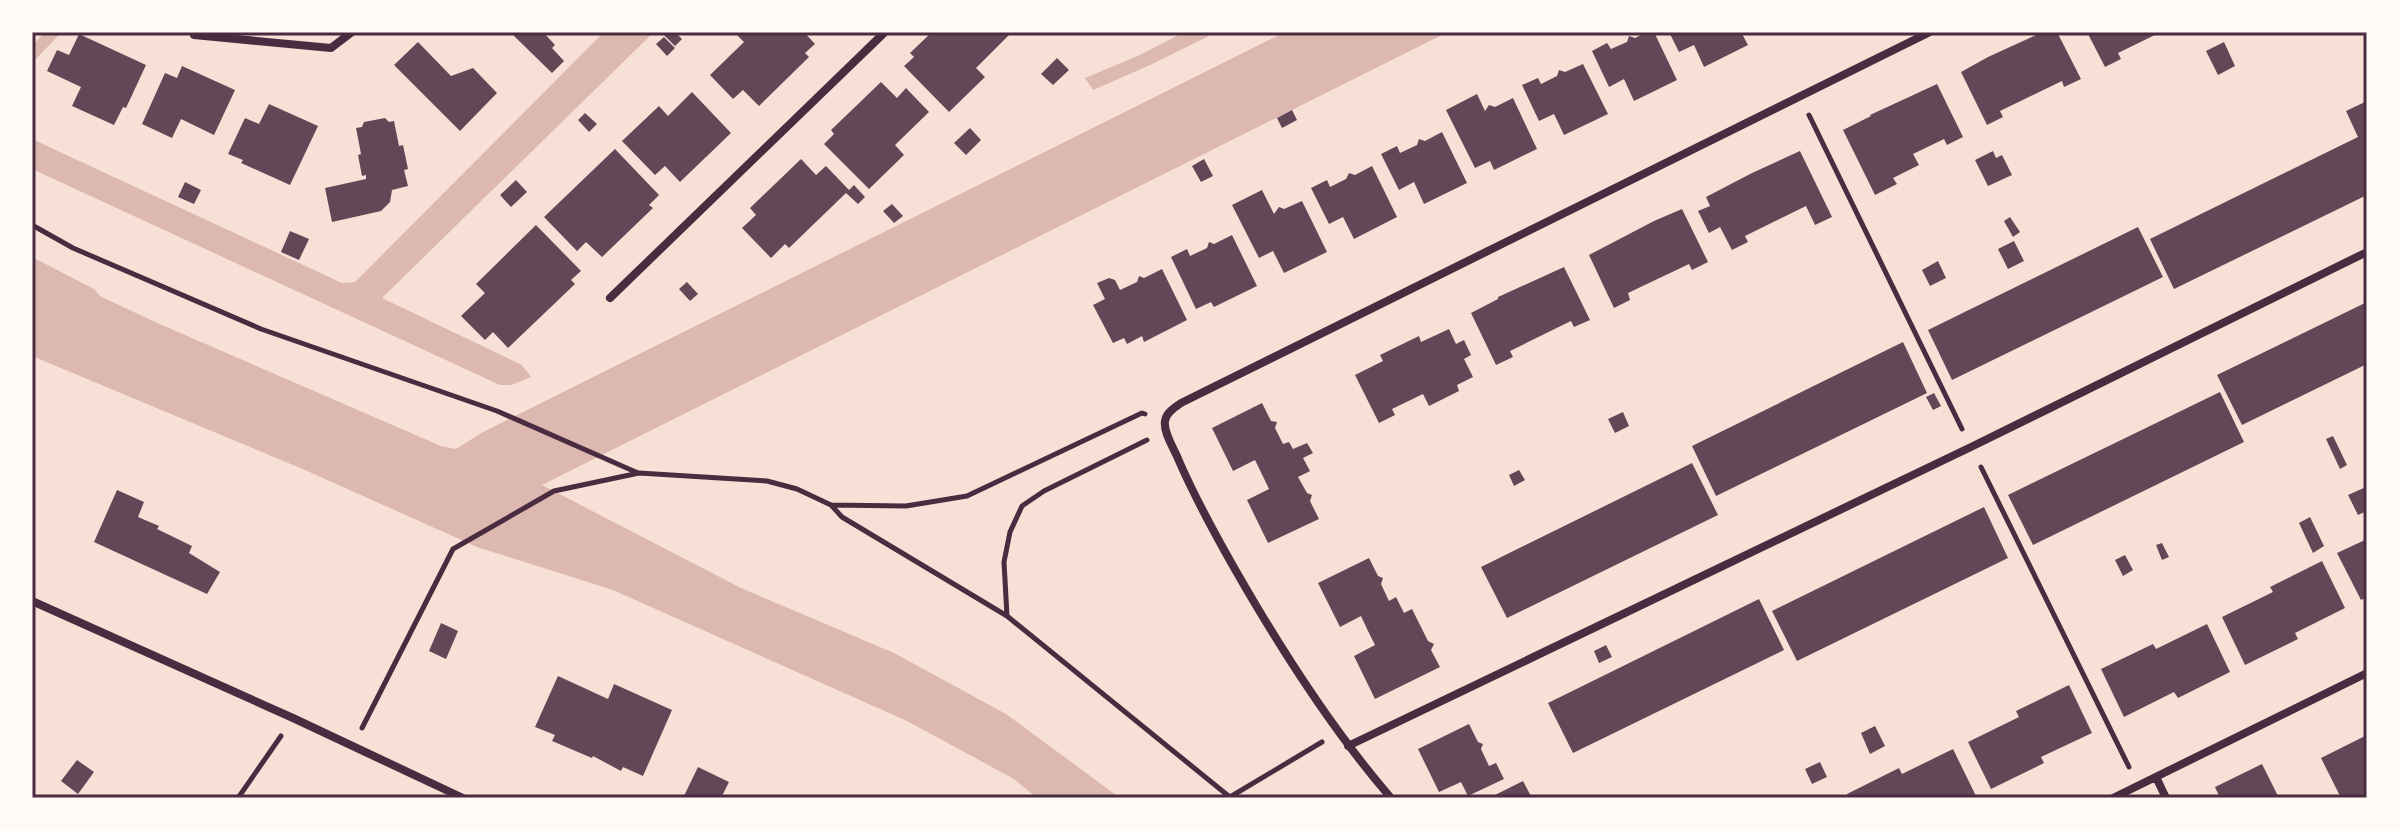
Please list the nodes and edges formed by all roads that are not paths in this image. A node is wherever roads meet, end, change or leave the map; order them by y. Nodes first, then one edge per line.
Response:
1 (352, 32) edge
2 (885, 32) edge
3 (1930, 32) edge
4 (194, 35) dead end
5 (2367, 252) edge
6 (610, 298) dead end
7 (32, 601) edge
8 (2367, 673) edge
9 (1348, 746) junction
10 (2156, 777) junction
11 (463, 798) edge
12 (1391, 798) edge
13 (2113, 798) edge
14 (2166, 798) edge

1 - 4 street
2 - 6 street
3 - 9 street
5 - 9 street
7 - 11 street
8 - 10 street
9 - 12 street
10 - 13 street
10 - 14 street

